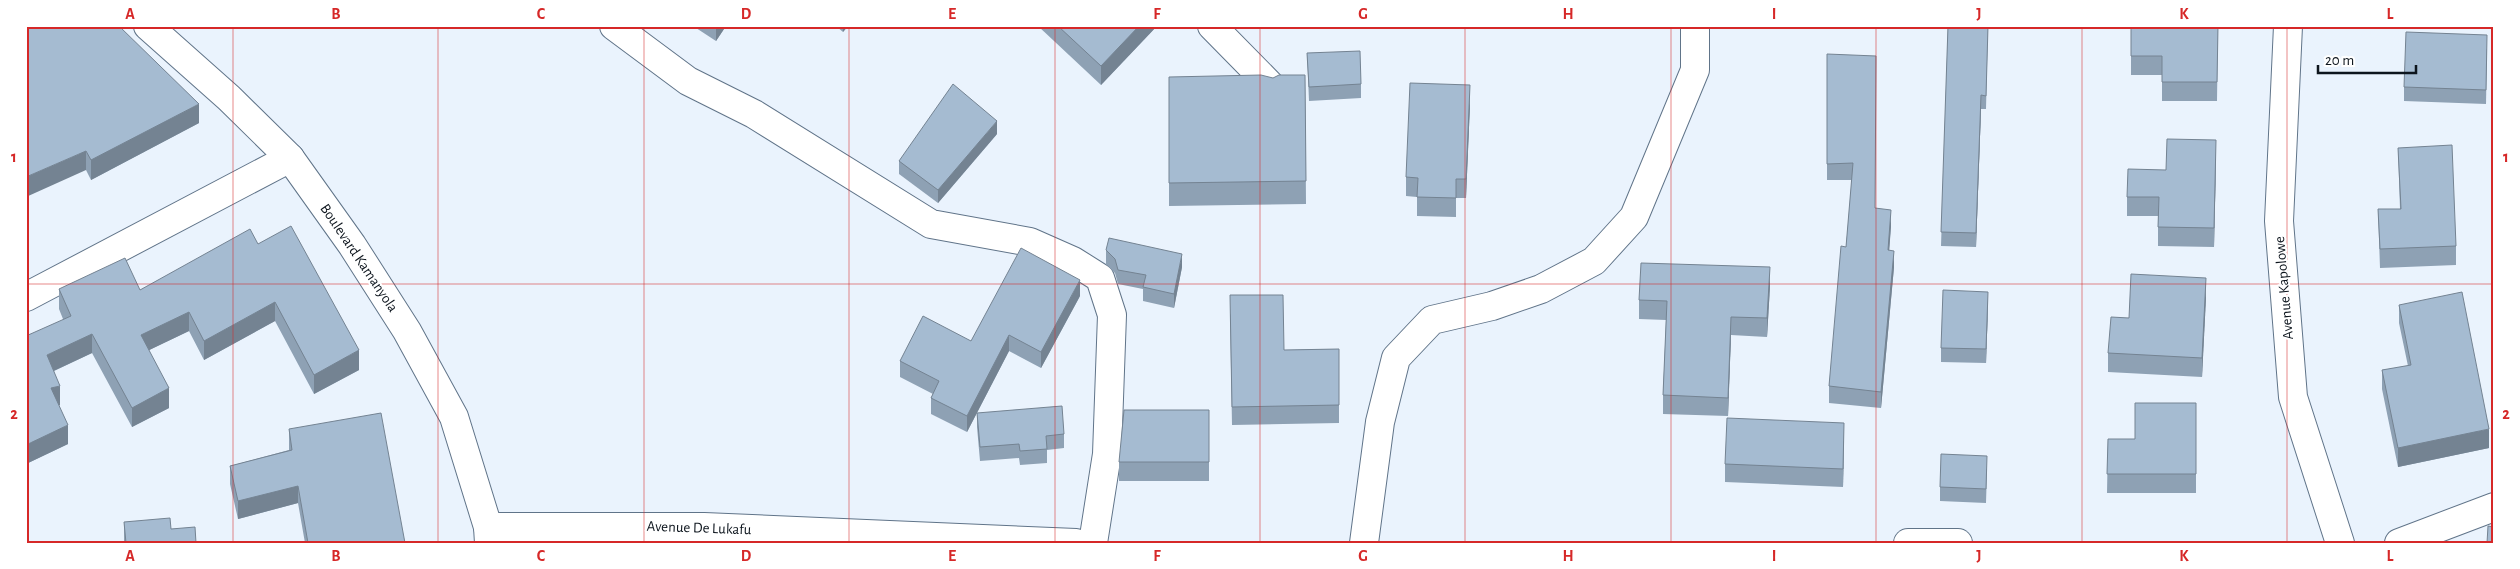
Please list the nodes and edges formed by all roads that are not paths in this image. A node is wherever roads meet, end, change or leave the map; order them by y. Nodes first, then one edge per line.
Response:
1 (148, 26) edge
2 (614, 26) edge
3 (1212, 26) edge
4 (1695, 26) edge
5 (2288, 26) edge
6 (1270, 85) edge
7 (290, 158) junction
8 (26, 297) edge
9 (2494, 507) edge
10 (489, 535) edge
11 (1947, 542) edge
12 (1076, 543) edge
13 (1093, 543) edge
14 (1364, 543) edge
15 (1908, 543) edge
16 (2340, 543) edge
17 (2399, 543) edge

1 - 7 street, Boulevard Kamanyola
2 - 13 street
3 - 6 street
4 - 14 street
5 - 16 street, Avenue Kapolowe
7 - 8 street
7 - 10 street, Boulevard Kamanyola
9 - 17 street
10 - 12 street, Avenue De Lukafu
11 - 15 street

